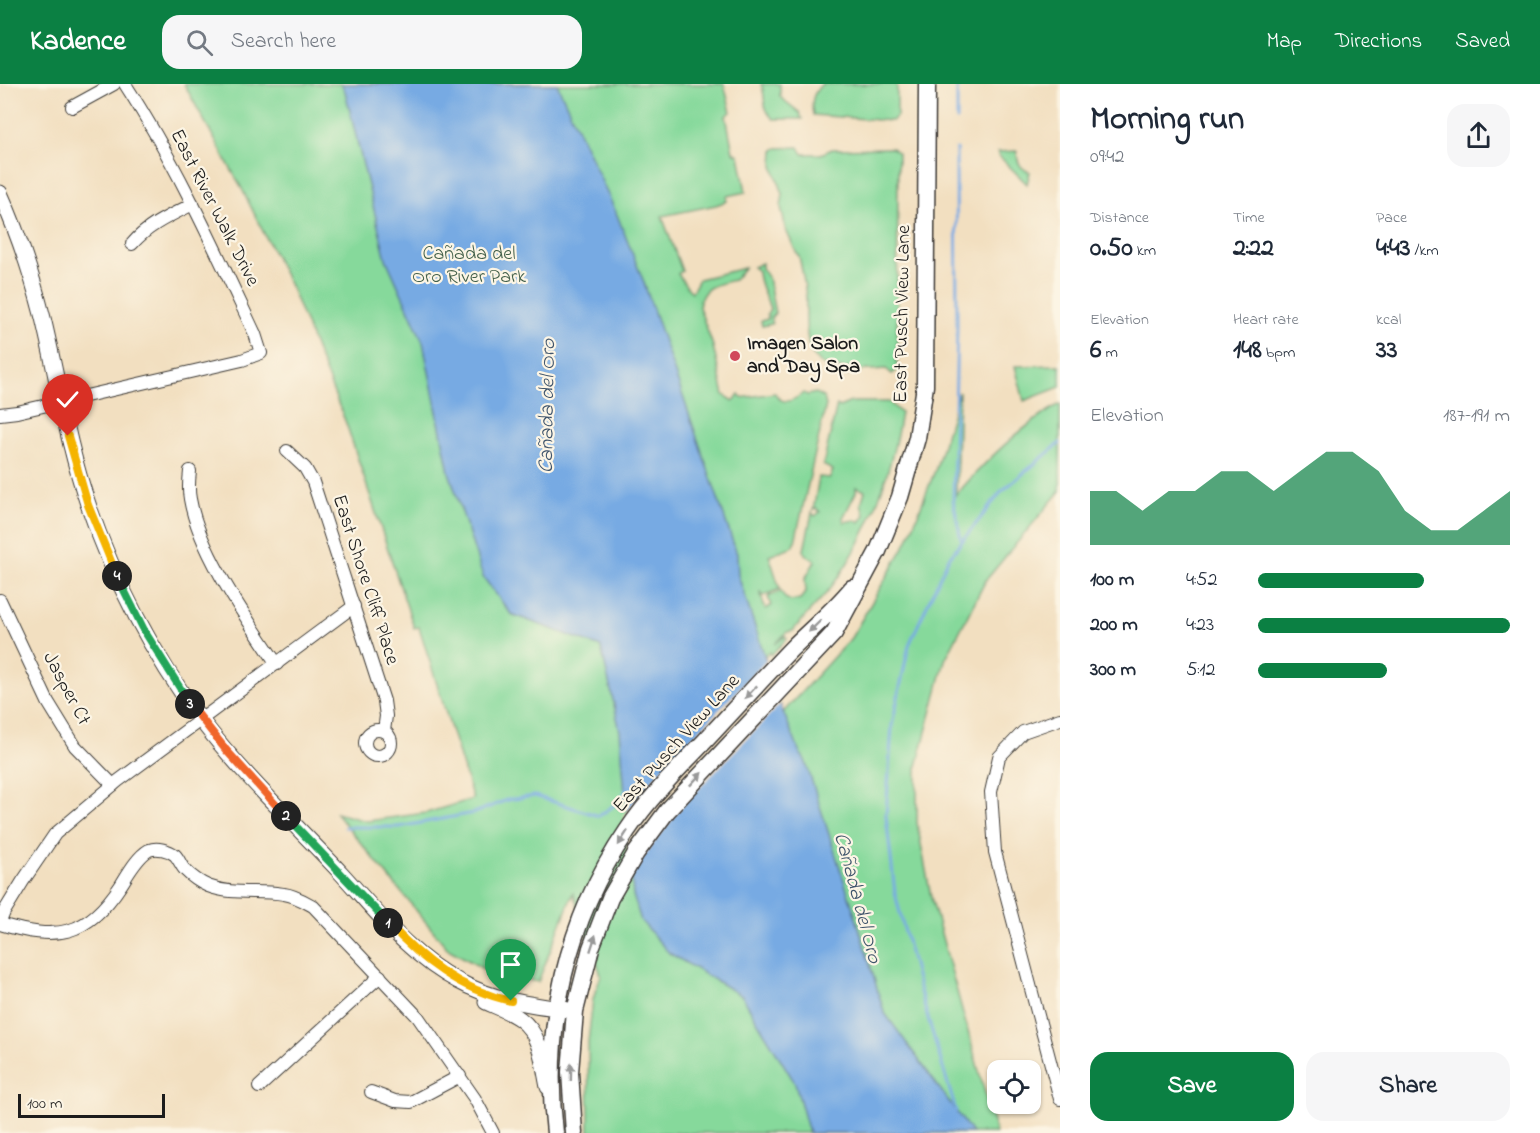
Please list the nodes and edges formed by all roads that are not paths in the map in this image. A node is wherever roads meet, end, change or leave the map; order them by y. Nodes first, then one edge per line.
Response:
1 (114, 84) edge
2 (125, 84) edge
3 (927, 84) edge
4 (72, 107) dead end
5 (0, 193) edge
6 (193, 204) junction
7 (132, 244) dead end
8 (60, 401) junction
9 (0, 414) edge
10 (286, 451) dead end
11 (190, 471) dead end
12 (866, 571) junction
13 (0, 600) edge
14 (354, 606) junction
15 (277, 663) junction
16 (201, 719) junction
17 (1060, 719) edge
18 (384, 731) dead end
19 (113, 785) junction
20 (0, 923) edge
21 (380, 976) junction
22 (457, 981) junction
23 (576, 1005) junction
24 (557, 1009) junction
25 (460, 1076) junction
26 (258, 1087) dead end
27 (371, 1092) dead end
28 (1060, 1099) edge
29 (554, 1125) edge
30 (493, 1133) edge
31 (574, 1133) edge

1 - 4 street
2 - 6 street, East River Walk Drive
3 - 12 main road, East Pusch View Lane
5 - 8 street
6 - 7 street
6 - 8 street, East River Walk Drive
8 - 9 street
8 - 16 street
10 - 14 street, East Shore Cliff Place
11 - 15 street
23 -> 12 main road, East Pusch View Lane
12 -> 24 main road, East Pusch View Lane
13 - 19 street, Jasper Ct
14 - 15 street
14 - 18 street, East Shore Cliff Place
15 - 16 street
16 - 19 street
16 - 22 street
17 - 28 street
19 - 20 street
20 - 21 street
21 - 25 street
21 - 26 street
22 - 24 street
22 - 29 street
23 - 24 street
31 -> 23 main road, East Pusch View Lane
24 - 29 main road, East Pusch View Lane
25 - 27 street
25 - 30 street

